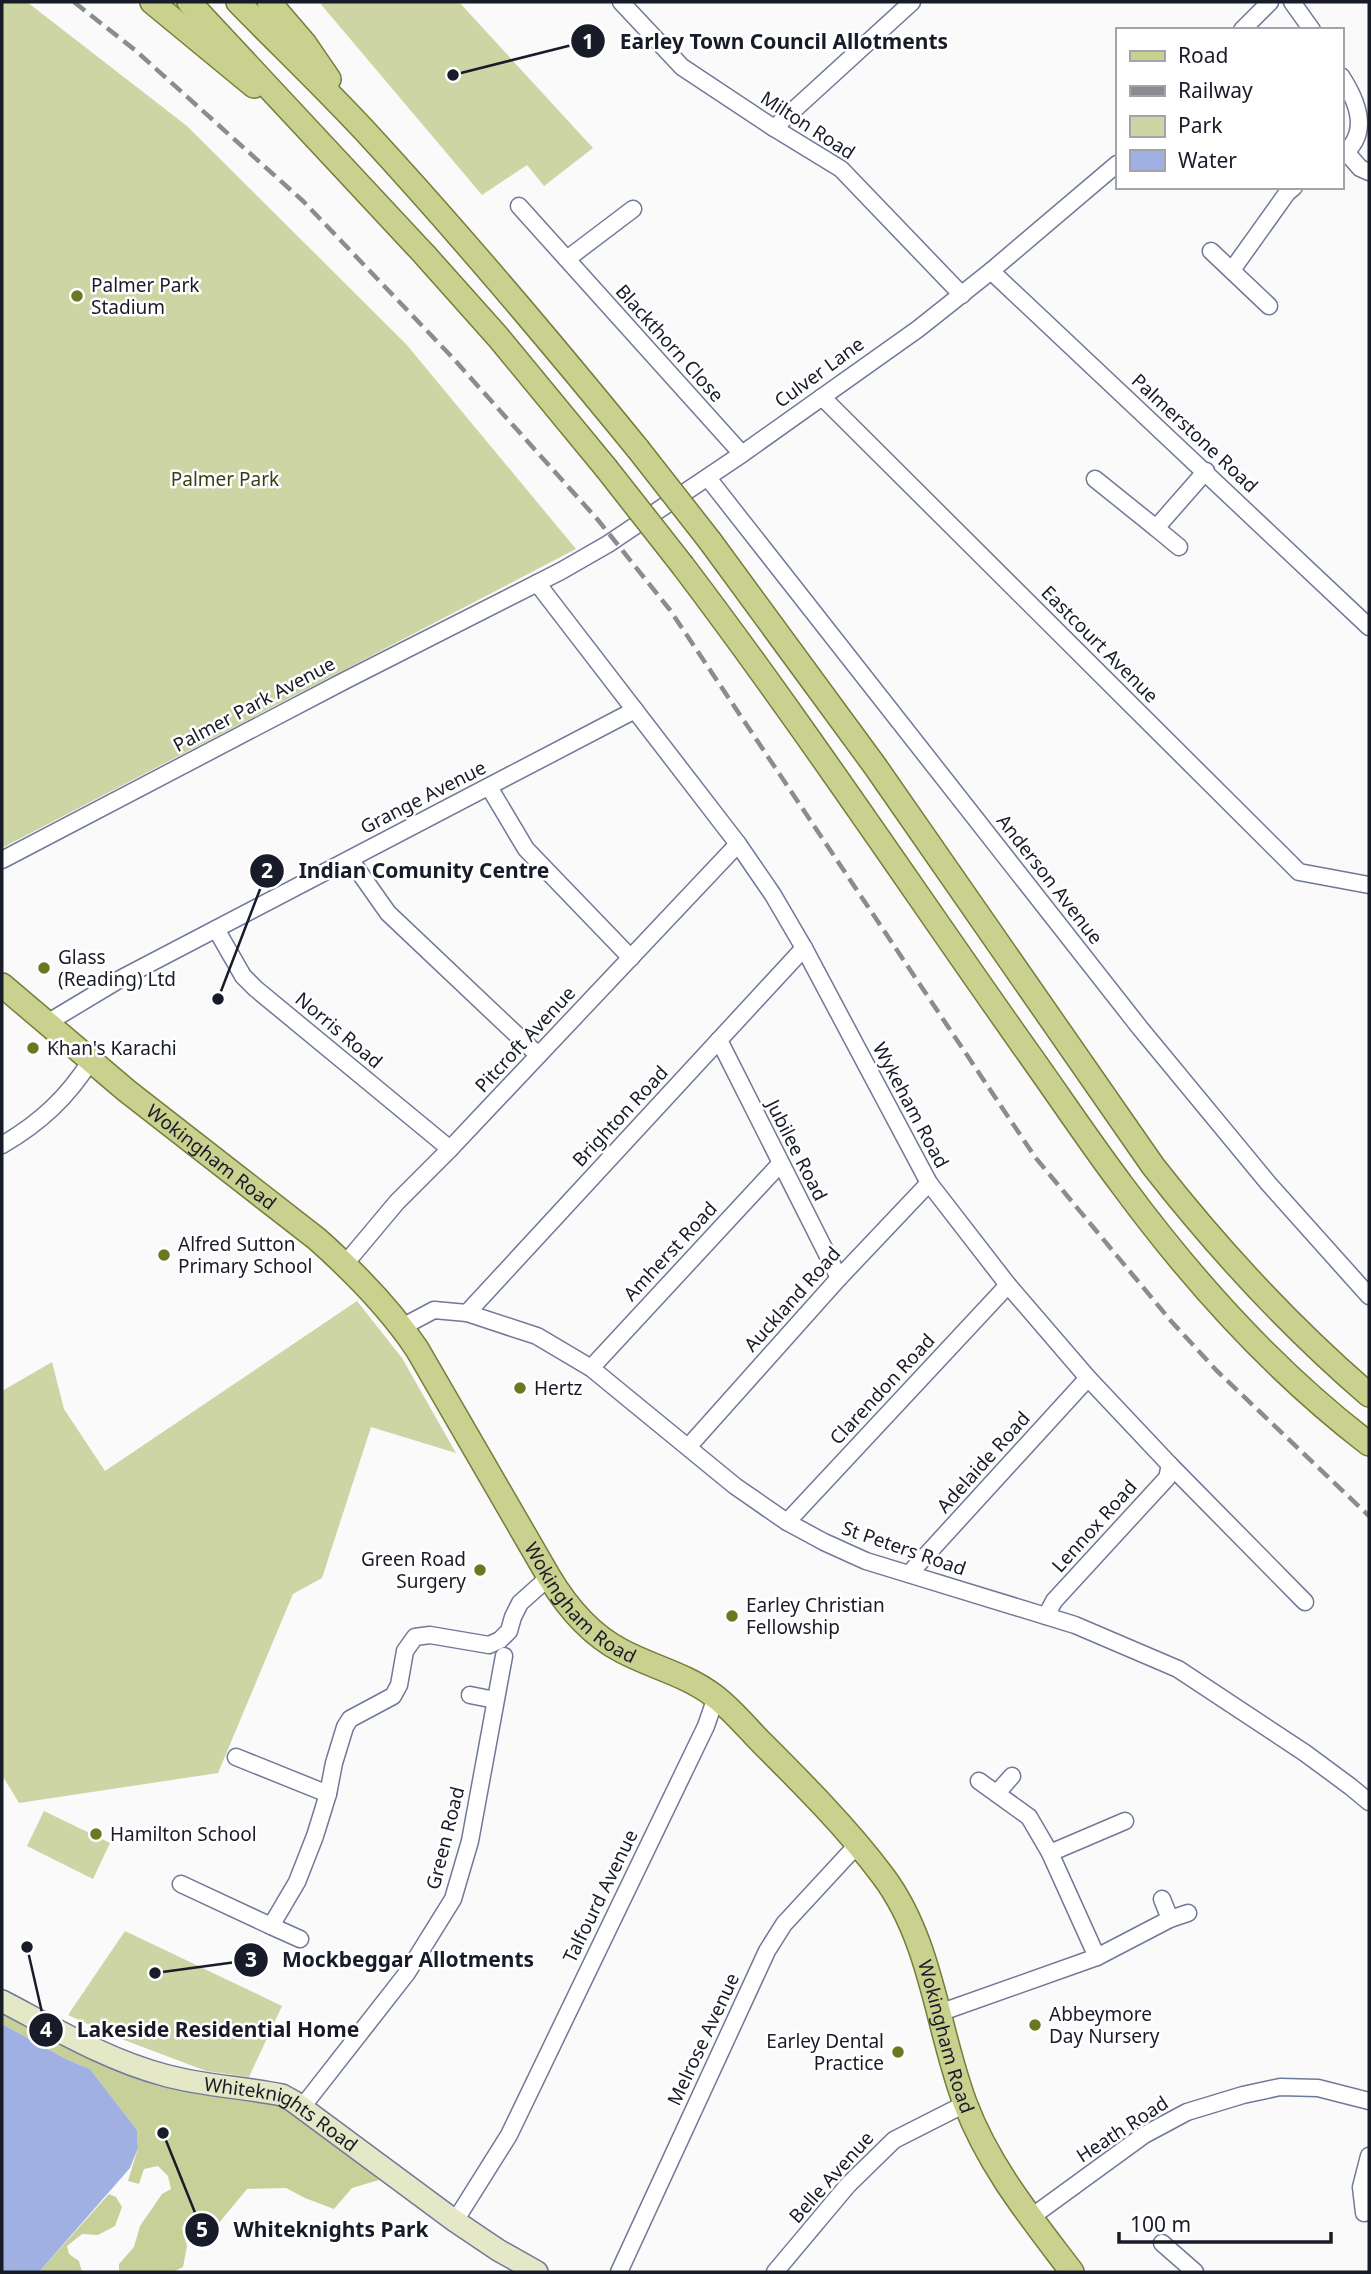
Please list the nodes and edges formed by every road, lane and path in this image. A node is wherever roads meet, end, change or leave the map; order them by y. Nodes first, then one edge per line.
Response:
1 (152, 2) edge
2 (189, 2) edge
3 (238, 2) edge
4 (269, 2) edge
5 (621, 2) edge
6 (912, 2) edge
7 (1270, 2) edge
8 (1292, 2) edge
9 (1244, 28) edge
10 (1310, 28) edge
11 (1343, 79) edge
12 (1365, 116) edge
13 (301, 122) junction
14 (774, 128) junction
15 (364, 131) junction
16 (1344, 154) edge
17 (1116, 165) edge
18 (1369, 172) edge
19 (1292, 189) edge
20 (519, 206) dead end
21 (634, 209) dead end
22 (1211, 251) dead end
23 (567, 259) junction
24 (1232, 270) junction
25 (991, 271) junction
26 (962, 295) junction
27 (1269, 306) dead end
28 (821, 397) junction
29 (742, 454) junction
30 (1206, 471) junction
31 (708, 478) junction
32 (1095, 479) dead end
33 (1157, 528) junction
34 (1179, 547) dead end
35 (532, 586) junction
36 (1369, 627) edge
37 (635, 710) junction
38 (489, 788) junction
39 (738, 844) junction
40 (350, 859) junction
41 (2, 860) edge
42 (1369, 885) edge
43 (216, 929) junction
44 (804, 948) junction
45 (631, 958) junction
46 (2, 985) edge
47 (47, 1023) junction
48 (719, 1040) junction
49 (538, 1055) junction
50 (91, 1060) junction
51 (2, 1144) edge
52 (450, 1149) junction
53 (780, 1164) junction
54 (929, 1183) junction
55 (345, 1264) junction
56 (839, 1278) junction
57 (1008, 1285) junction
58 (1369, 1296) edge
59 (467, 1313) junction
60 (402, 1326) junction
61 (591, 1368) junction
62 (1088, 1378) junction
63 (1369, 1395) edge
64 (1369, 1444) edge
65 (689, 1446) junction
66 (1170, 1465) junction
67 (788, 1522) junction
68 (909, 1574) junction
69 (549, 1577) junction
70 (1305, 1602) dead end
71 (1046, 1616) junction
72 (504, 1656) dead end
73 (470, 1695) dead end
74 (716, 1697) junction
75 (495, 1700) junction
76 (236, 1757) dead end
77 (1012, 1776) dead end
78 (979, 1780) dead end
79 (997, 1793) junction
80 (328, 1794) junction
81 (1369, 1802) edge
82 (1125, 1821) dead end
83 (857, 1845) junction
84 (1050, 1853) junction
85 (181, 1884) dead end
86 (1162, 1899) dead end
87 (1188, 1913) dead end
88 (1170, 1919) junction
89 (271, 1926) junction
90 (300, 1939) dead end
91 (1097, 1957) junction
92 (2, 2001) edge
93 (939, 2013) junction
94 (1369, 2101) edge
95 (965, 2104) junction
96 (303, 2106) junction
97 (1369, 2156) edge
98 (1364, 2213) dead end
99 (1030, 2218) junction
100 (455, 2221) junction
101 (1162, 2243) dead end
102 (537, 2272) edge
103 (619, 2272) edge
104 (775, 2272) edge
105 (1072, 2272) edge
106 (1195, 2272) edge

1 - 13 main road
2 - 13 main road
3 - 15 main road
4 - 15 main road
5 - 14 street, Milton Road
6 - 14 street
7 - 9 street
8 - 10 street
11 - 12 street
12 - 16 street
13 - 64 main road, bridge
14 - 26 street, Milton Road
15 - 63 main road, bridge
16 - 18 street
17 - 25 street, Culver Lane
19 - 24 street
20 - 23 street, Blackthorn Close
21 - 23 street
22 - 24 street
23 - 29 street, Blackthorn Close
24 - 27 street
25 - 26 street, Culver Lane
25 - 30 street, Palmerstone Road
26 - 28 street, Culver Lane
28 - 29 street, Culver Lane
28 - 42 street, Eastcourt Avenue
29 - 31 street, Culver Lane
30 - 33 street
30 - 36 street, Palmerstone Road
31 - 35 street, Culver Lane
31 - 58 street, Anderson Avenue
32 - 33 street
33 - 34 street
35 - 37 street, Wykeham Road
35 - 41 street, Palmer Park Avenue
37 - 38 street, Grange Avenue
37 - 39 street, Wykeham Road
38 - 40 street, Grange Avenue
38 - 45 street
39 - 44 street, Wykeham Road
39 - 45 street, Pitcroft Avenue
40 - 43 street, Grange Avenue
40 - 49 street
43 - 47 street, Grange Avenue
43 - 52 street, Norris Road
44 - 48 street, Brighton Road
44 - 54 street, Wykeham Road
45 - 49 street, Pitcroft Avenue
46 - 47 main road, Wokingham Road
47 - 50 main road, Wokingham Road
48 - 53 street, Jubilee Road
48 - 59 street, Brighton Road
49 - 52 street, Pitcroft Avenue
50 - 51 street
50 - 55 main road, Wokingham Road
52 - 55 street, Pitcroft Avenue
53 - 56 street, Jubilee Road
53 - 61 street, Amherst Road
54 - 56 street, Auckland Road
54 - 57 street, Wykeham Road
55 - 60 main road, Wokingham Road
56 - 65 street, Auckland Road
57 - 62 street, Wykeham Road
57 - 67 street, Clarendon Road
59 - 60 street, St Peters Road
59 - 61 street, St Peters Road
60 - 69 main road, Wokingham Road
61 - 65 street, St Peters Road
62 - 66 street, Wykeham Road
62 - 68 street, Adelaide Road
65 - 67 street, St Peters Road
66 - 70 street, Wykeham Road
66 - 71 street, Lennox Road
67 - 68 street, St Peters Road
68 - 71 street, St Peters Road
69 - 74 main road, Wokingham Road
69 - 80 street
71 - 81 street, St Peters Road
72 - 75 street, Green Road
73 - 75 street
74 - 83 main road, Wokingham Road
74 - 100 street, Talfourd Avenue
75 - 96 street, Green Road
76 - 80 street
77 - 79 street
78 - 79 street
79 - 84 street
80 - 89 street
82 - 84 street
83 - 93 main road, Wokingham Road
83 - 103 street, Melrose Avenue
84 - 91 street
85 - 89 street
86 - 88 street
87 - 88 street
88 - 91 street
89 - 90 street
91 - 93 street
92 - 96 street, Whiteknights Road
93 - 95 main road, Wokingham Road
94 - 99 street, Heath Road
95 - 99 main road, Wokingham Road
95 - 104 street, Belle Avenue
96 - 100 street, Whiteknights Road
97 - 98 street
99 - 105 main road, Wokingham Road
100 - 102 street, Whiteknights Road
101 - 106 street

